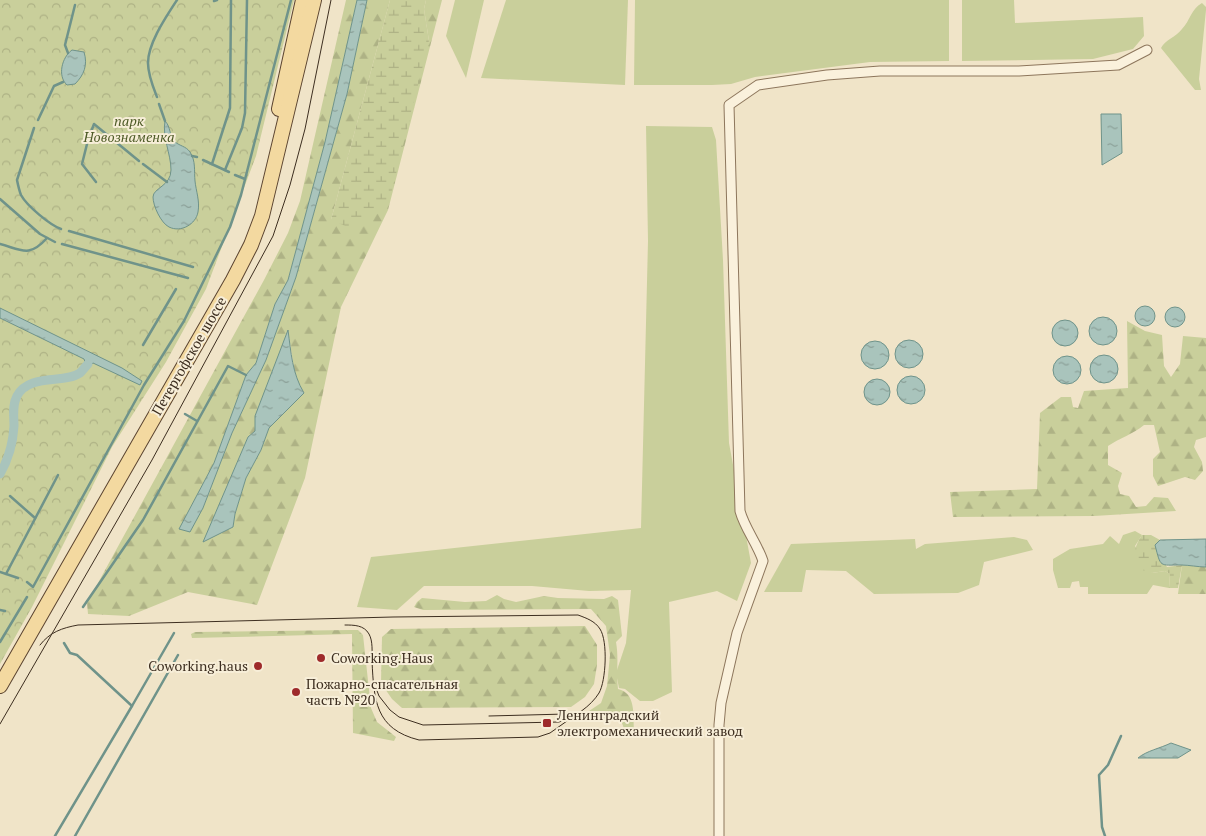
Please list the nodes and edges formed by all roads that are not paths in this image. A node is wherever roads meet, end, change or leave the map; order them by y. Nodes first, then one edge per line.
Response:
1 (303, 0) edge
2 (314, 0) edge
3 (1147, 50) dead end
4 (0, 671) edge
5 (0, 686) edge
6 (718, 836) edge

1 - 4 main road, Петергофское шоссе
2 - 5 main road, Петергофское шоссе
3 - 6 street

